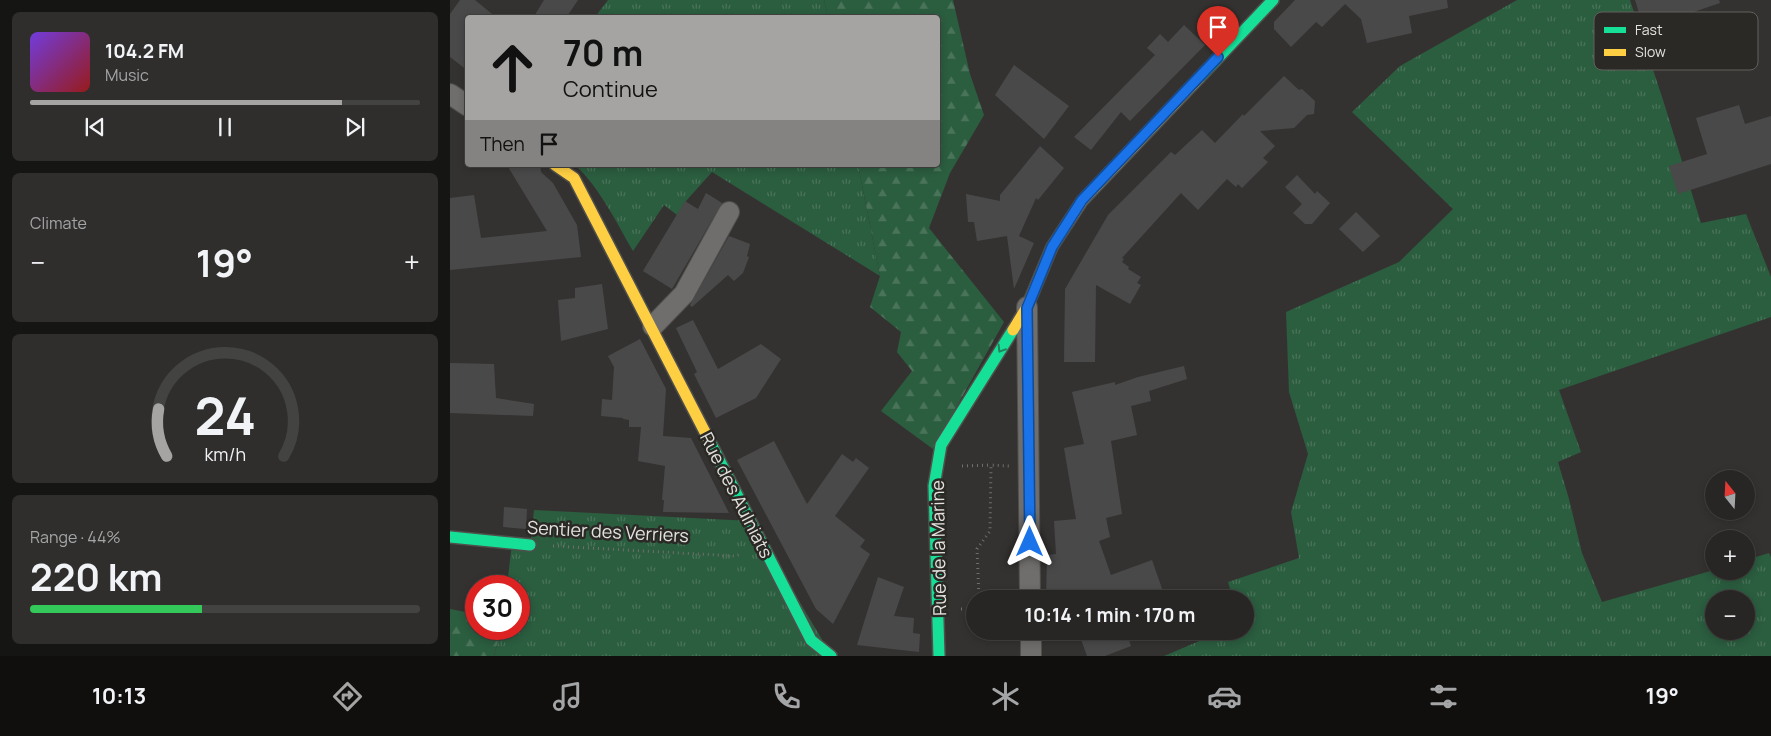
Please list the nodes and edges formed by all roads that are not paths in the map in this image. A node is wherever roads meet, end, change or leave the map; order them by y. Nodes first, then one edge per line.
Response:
1 (1273, 0) edge
2 (450, 94) edge
3 (465, 104) edge
4 (558, 167) edge
5 (729, 212) dead end
6 (1027, 308) junction
7 (653, 326) junction
8 (450, 537) edge
9 (530, 545) road end
10 (1030, 590) edge
11 (1031, 640) edge
12 (831, 656) edge
13 (939, 656) edge
14 (1031, 656) edge

1 - 6 street, Rue de la Marine
2 - 3 street
4 - 7 street, Rue des Aulniats
5 - 7 street
6 - 10 street
6 -> 13 street, Rue de la Marine
7 - 12 street, Rue des Aulniats
8 - 9 street, Sentier des Verriers
11 - 14 street

